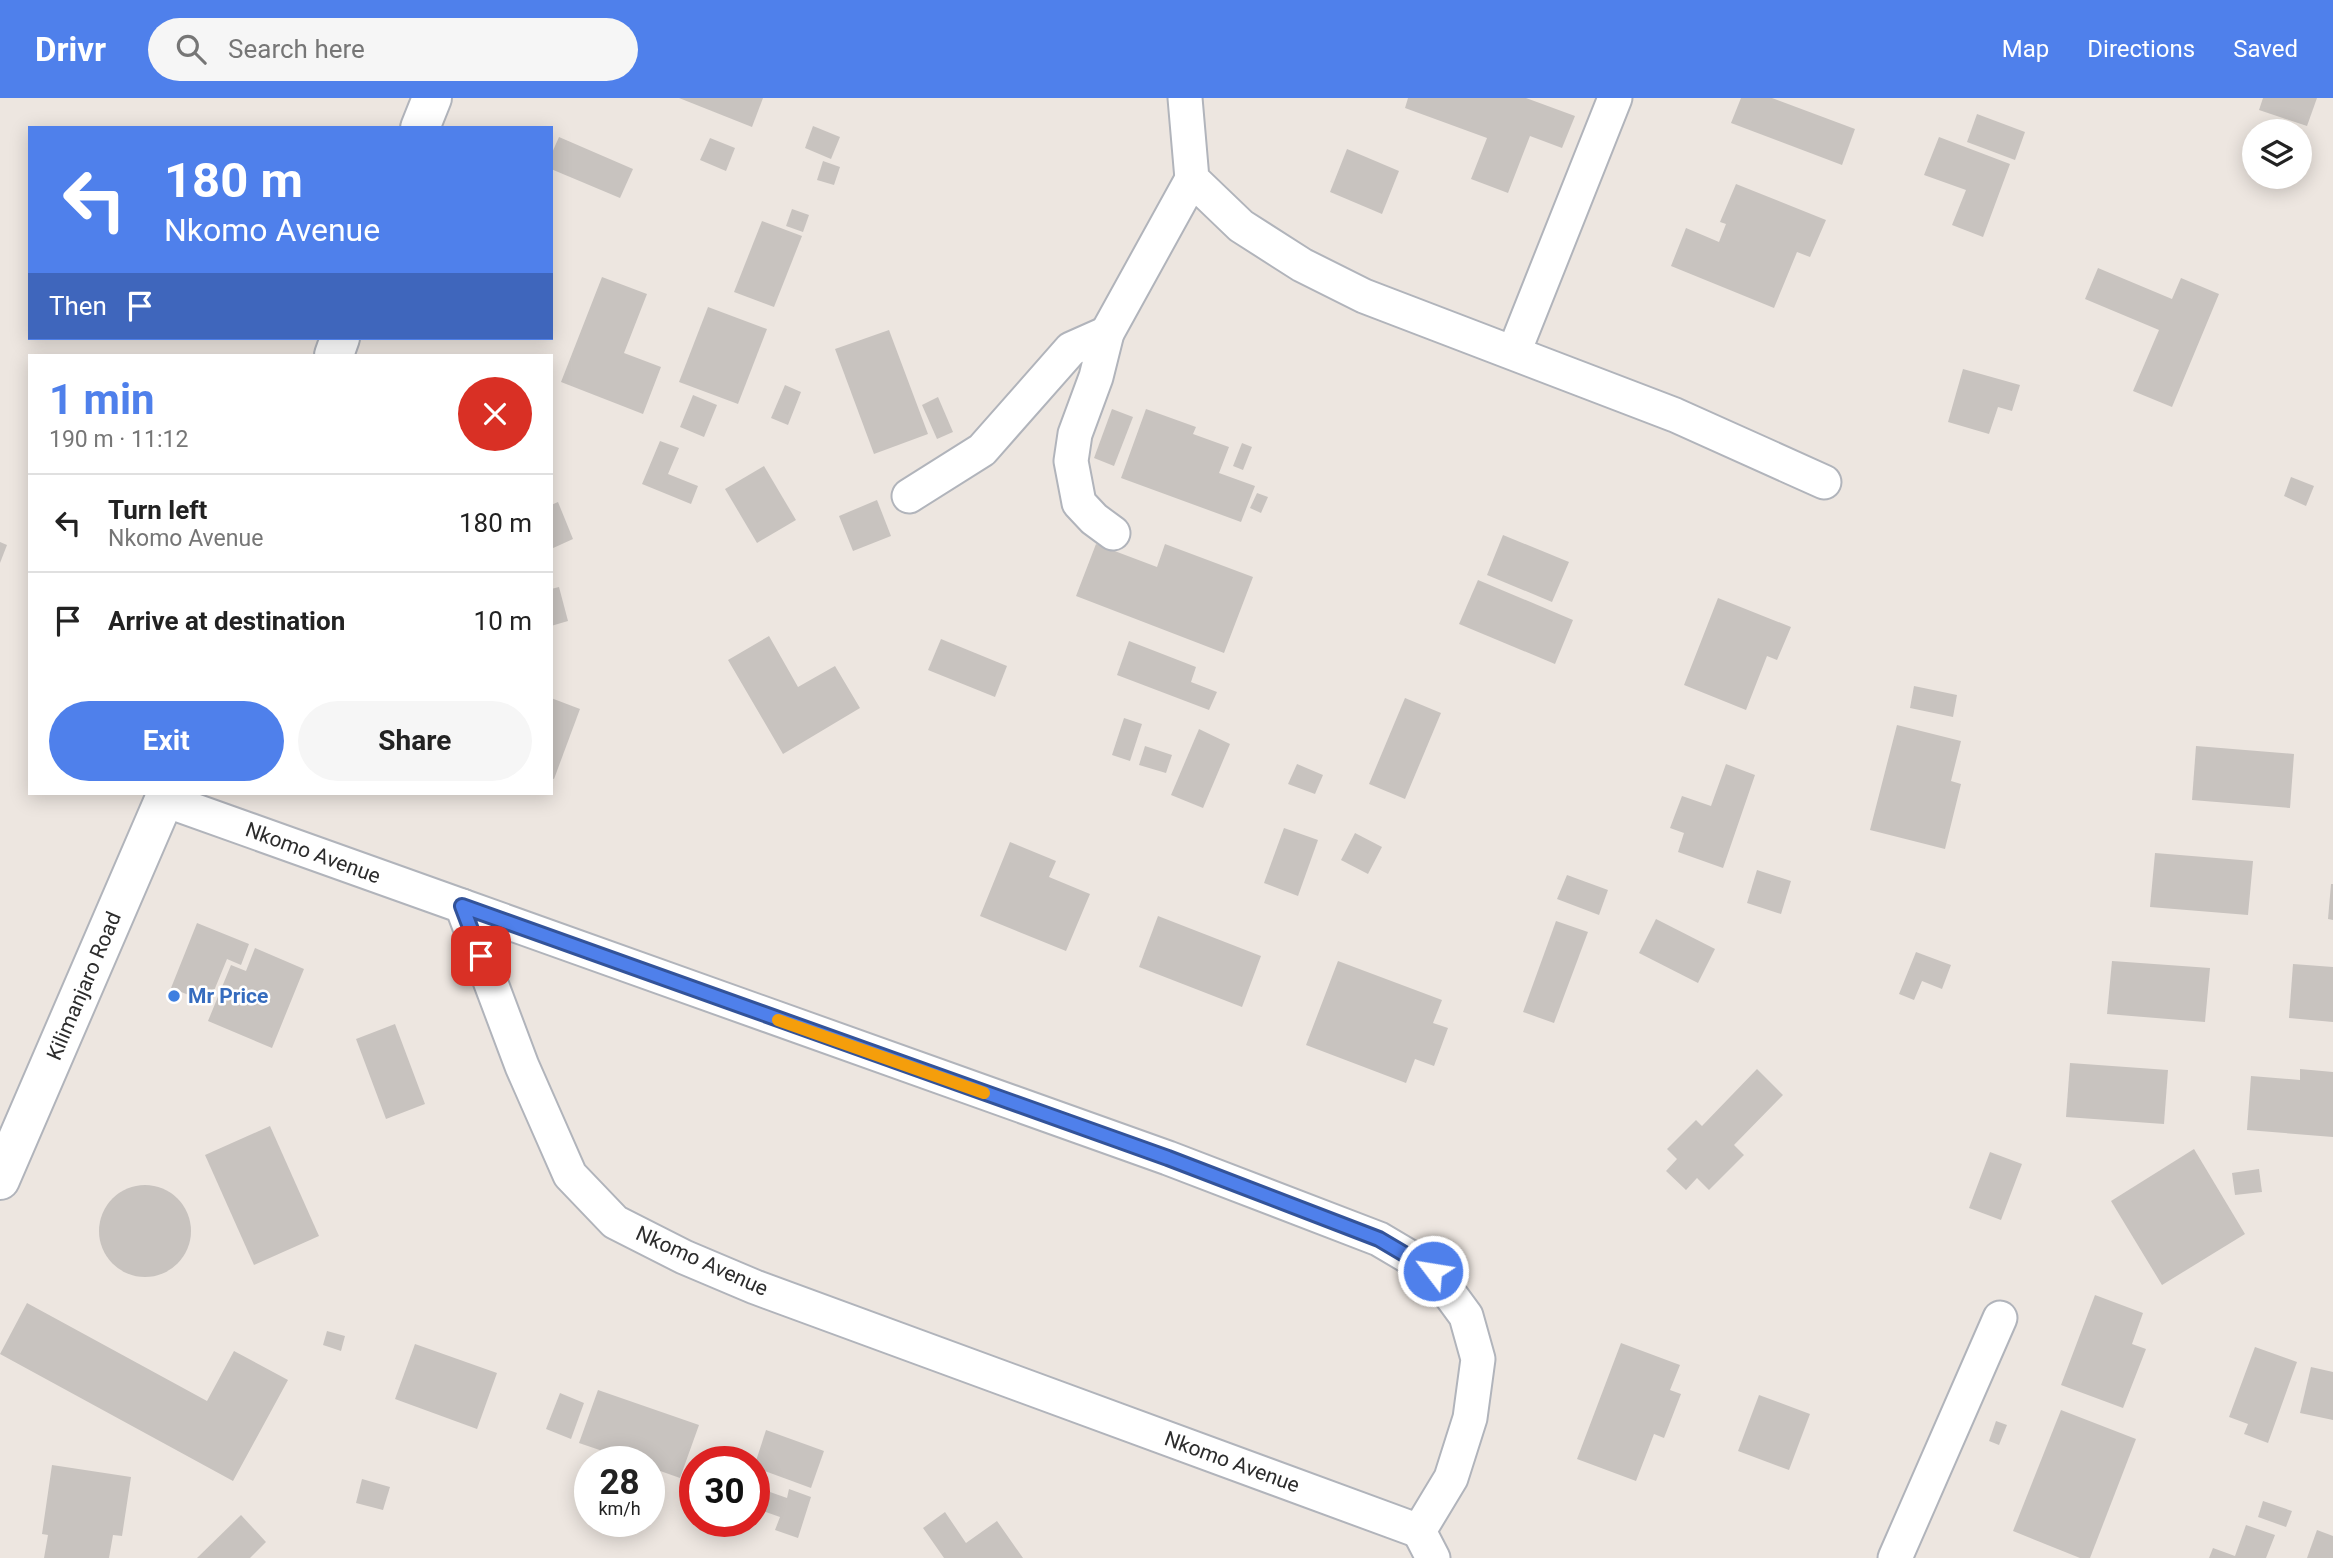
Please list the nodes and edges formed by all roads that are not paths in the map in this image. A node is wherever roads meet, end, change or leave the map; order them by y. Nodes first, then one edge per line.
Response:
1 (432, 98) edge
2 (1185, 98) edge
3 (1615, 98) edge
4 (421, 126) edge
5 (1192, 179) junction
6 (1107, 333) junction
7 (1514, 352) junction
8 (1824, 482) dead end
9 (909, 496) dead end
10 (1113, 533) dead end
11 (166, 796) edge
12 (462, 906) junction
13 (0, 1180) edge
14 (2000, 1318) dead end
15 (1426, 1544) edge
16 (1895, 1558) edge

1 - 4 main road
2 - 5 street
3 - 7 street
5 - 6 street
5 - 7 street
6 - 9 street
6 - 10 street
7 - 8 street
11 - 12 street, Nkomo Avenue
11 - 13 main road, Kilimanjaro Road
12 - 15 street, Nkomo Avenue
12 - 15 street
14 - 16 street

